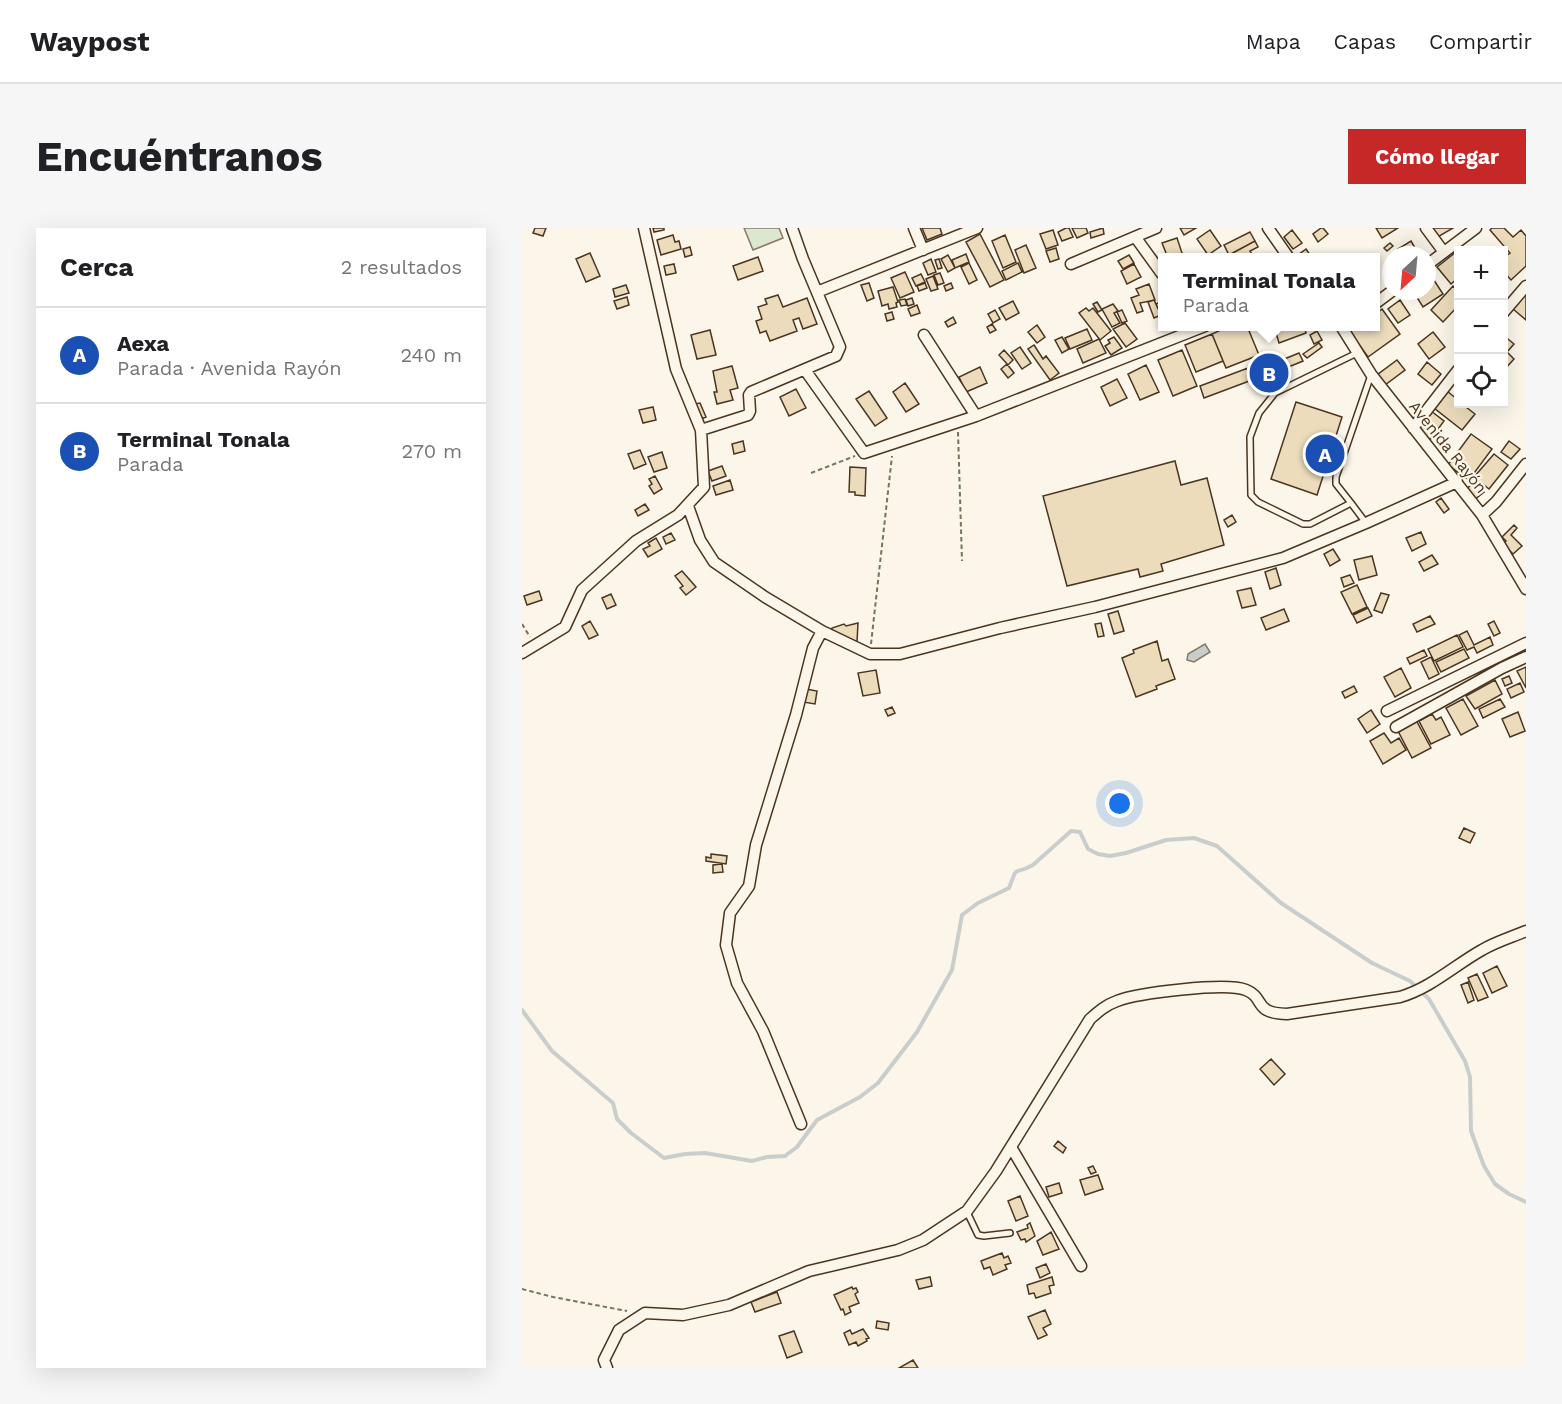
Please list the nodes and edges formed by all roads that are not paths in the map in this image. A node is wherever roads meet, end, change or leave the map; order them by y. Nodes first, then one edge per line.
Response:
1 (644, 228) edge
2 (792, 228) edge
3 (914, 228) edge
4 (977, 228) edge
5 (1156, 228) edge
6 (1268, 228) edge
7 (1426, 228) edge
8 (1476, 228) edge
9 (1136, 238) junction
10 (923, 250) junction
11 (1443, 252) junction
12 (1286, 253) edge
13 (1436, 258) edge
14 (1071, 264) dead end
15 (1158, 268) edge
16 (1526, 286) edge
17 (817, 292) junction
18 (1508, 307) edge
19 (1192, 331) edge
20 (1343, 331) edge
21 (924, 335) dead end
22 (1357, 353) junction
23 (805, 370) junction
24 (1371, 374) junction
25 (1454, 375) edge
26 (976, 416) junction
27 (1413, 428) junction
28 (701, 430) junction
29 (1526, 464) edge
30 (1457, 482) junction
31 (1351, 503) junction
32 (688, 506) junction
33 (1482, 515) junction
34 (1366, 523) junction
35 (1526, 589) edge
36 (822, 631) junction
37 (1526, 643) edge
38 (522, 653) edge
39 (1526, 657) edge
40 (1497, 658) junction
41 (1502, 668) junction
42 (1387, 711) dead end
43 (1396, 727) dead end
44 (1526, 932) edge
45 (801, 1124) dead end
46 (1011, 1147) junction
47 (967, 1211) junction
48 (1010, 1233) dead end
49 (1081, 1266) dead end
50 (607, 1368) edge

1 - 28 street
2 - 17 street
3 - 10 street
4 - 10 street
5 - 9 street
6 - 12 street
7 - 11 street
8 - 11 street
9 - 14 street
9 - 15 street
10 - 17 street
11 - 13 street
16 - 18 street
17 - 23 street
19 - 26 street
20 - 22 street, Avenida Rayón
21 - 26 street
22 - 24 street, Avenida Rayón
22 - 31 lane
23 - 26 street
23 - 28 street
24 - 27 street, Avenida Rayón
24 - 31 lane
25 - 27 street
27 - 30 street, Avenida Rayón
28 - 32 street
29 - 33 street
30 - 33 street, Avenida Rayón
30 - 34 street
31 - 34 lane
32 - 36 street
32 - 38 street
33 - 35 street, Avenida Rayón
34 - 36 street
36 - 45 street
37 - 40 street
39 - 41 street
40 - 41 street
40 - 42 street
41 - 43 street
44 - 46 street
46 - 47 street
46 - 49 street
47 - 48 lane
47 - 50 street

